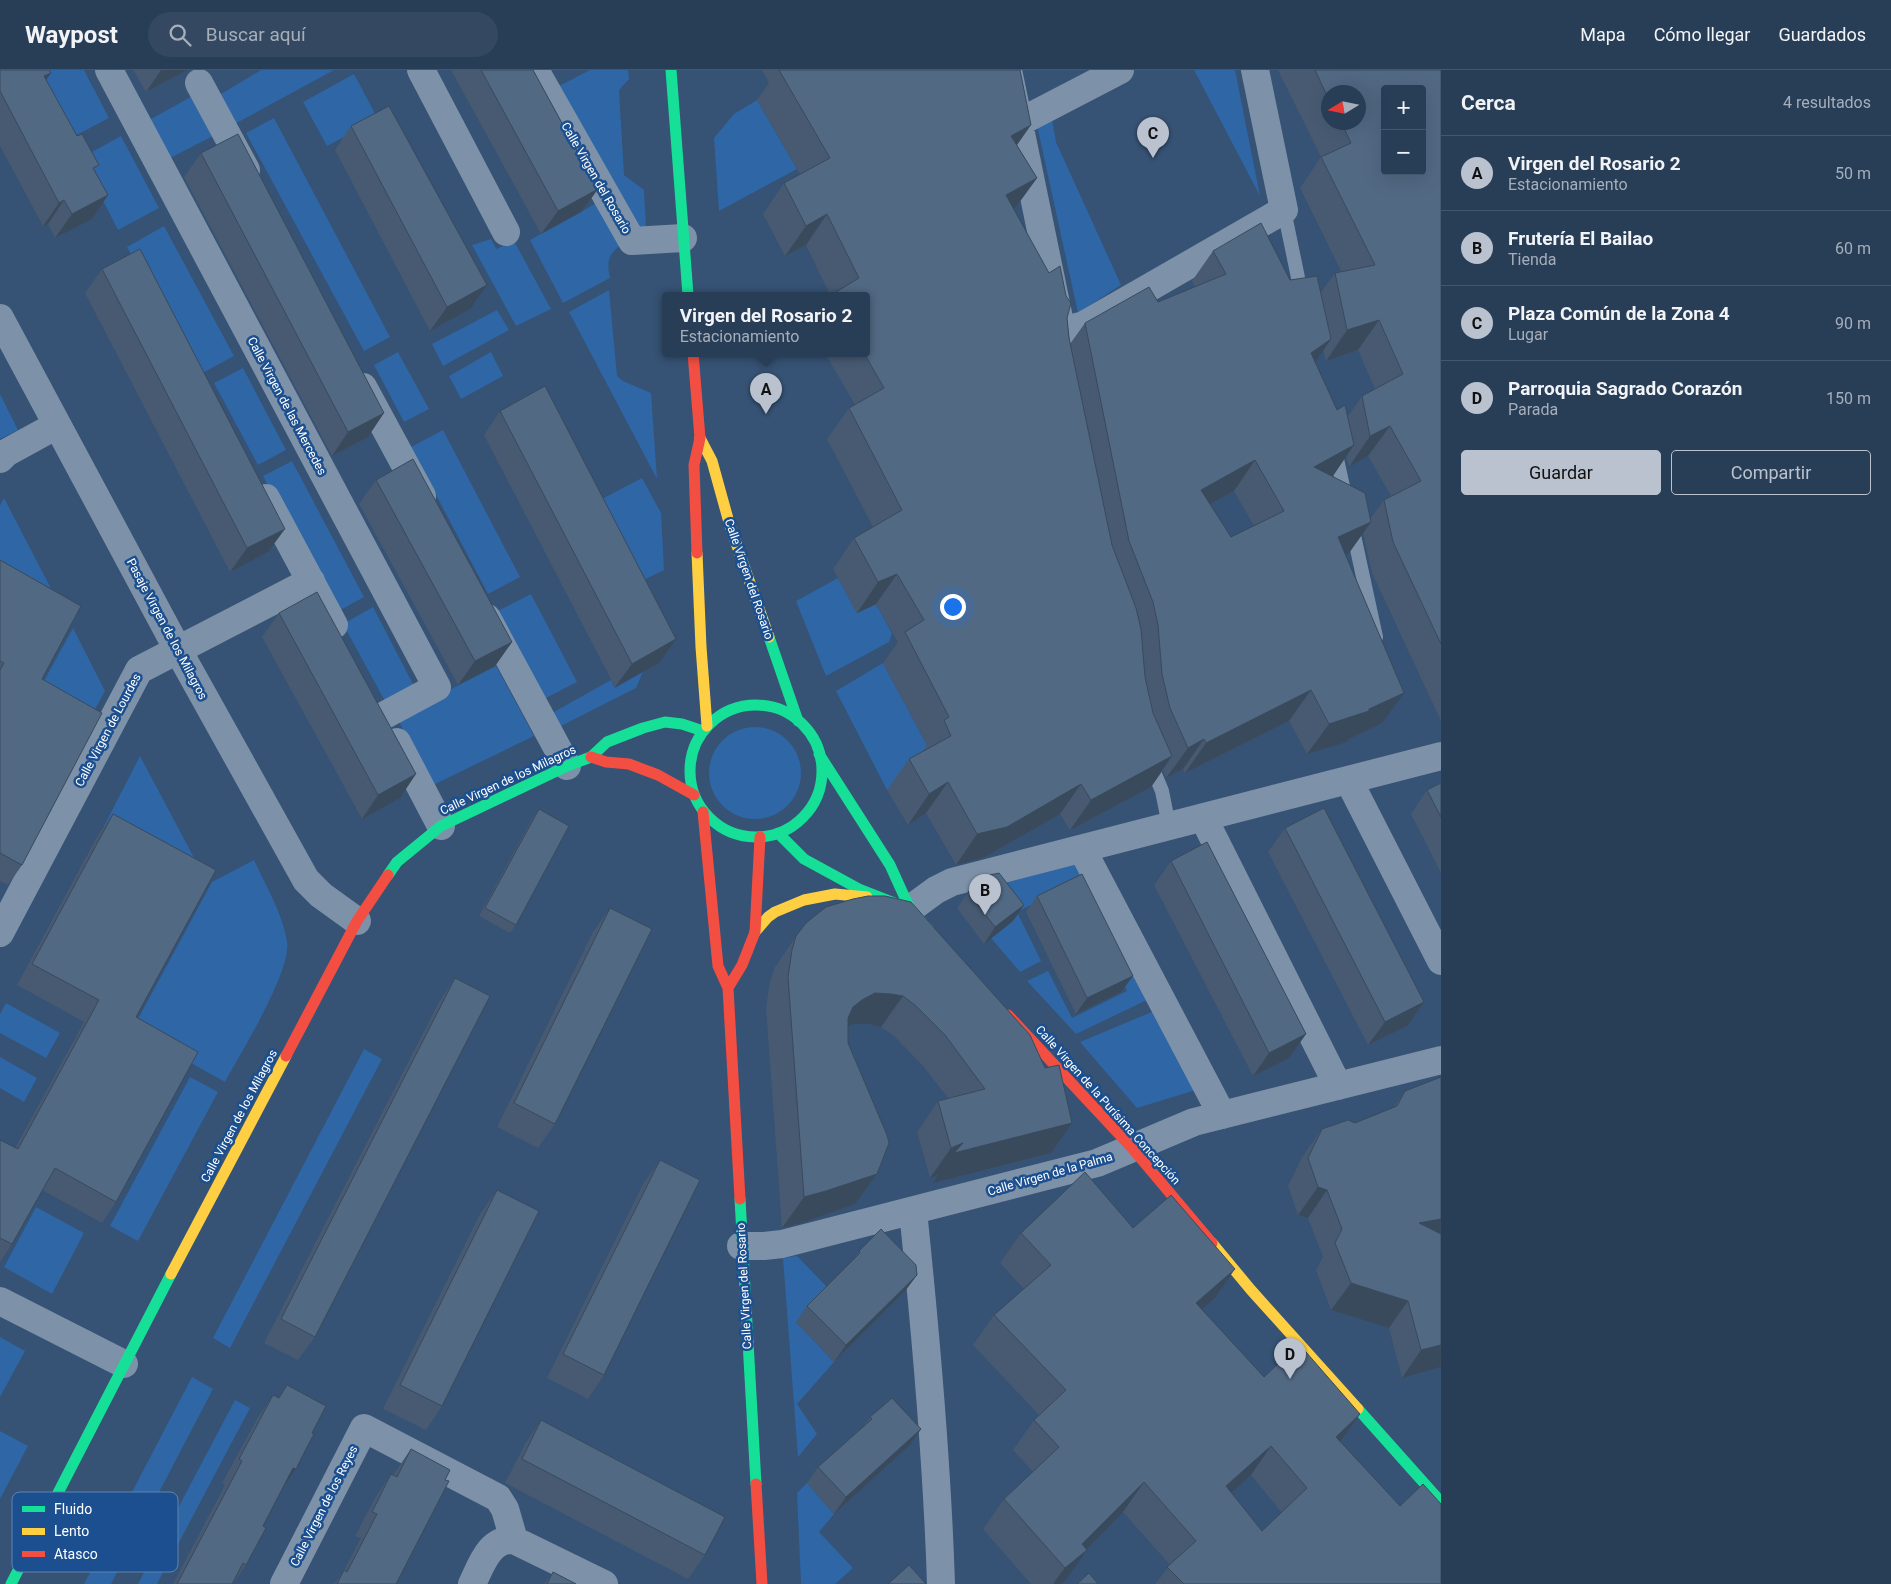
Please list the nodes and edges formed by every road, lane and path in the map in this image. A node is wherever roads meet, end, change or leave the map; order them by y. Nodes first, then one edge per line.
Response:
1 (109, 70) edge
2 (421, 70) edge
3 (535, 70) edge
4 (671, 70) edge
5 (1008, 70) edge
6 (1120, 70) edge
7 (1255, 70) edge
8 (199, 83) dead end
9 (1018, 123) junction
10 (256, 189) edge
11 (1284, 210) junction
12 (506, 232) dead end
13 (683, 238) junction
14 (688, 292) edge
15 (1305, 309) edge
16 (0, 318) edge
17 (693, 357) edge
18 (352, 368) edge
19 (57, 424) junction
20 (700, 438) junction
21 (1333, 439) edge
22 (0, 459) edge
23 (254, 474) edge
24 (432, 515) edge
25 (311, 581) junction
26 (477, 598) edge
27 (347, 648) edge
28 (178, 650) junction
29 (1380, 652) edge
30 (369, 691) edge
31 (383, 716) junction
32 (798, 721) junction
33 (705, 728) junction
34 (1144, 751) edge
35 (819, 754) junction
36 (1441, 756) edge
37 (579, 761) junction
38 (1349, 781) junction
39 (694, 795) junction
40 (703, 812) junction
41 (1203, 817) junction
42 (441, 826) junction
43 (1169, 826) junction
44 (778, 834) junction
45 (760, 837) junction
46 (1082, 849) junction
47 (874, 895) junction
48 (910, 909) junction
49 (357, 921) junction
50 (755, 932) junction
51 (0, 933) edge
52 (939, 941) edge
53 (1441, 961) edge
54 (728, 988) junction
55 (999, 1005) edge
56 (1441, 1060) edge
57 (1338, 1086) junction
58 (1222, 1115) junction
59 (1132, 1148) junction
60 (913, 1211) junction
61 (741, 1246) junction
62 (0, 1302) edge
63 (124, 1364) junction
64 (58, 1492) edge
65 (1441, 1502) edge
66 (514, 1540) junction
67 (17, 1572) edge
68 (11, 1584) edge
69 (284, 1584) edge
70 (472, 1584) edge
71 (604, 1584) edge
72 (762, 1584) edge
73 (942, 1584) edge

1 - 31 street, Calle Virgen de las Mercedes
2 - 12 street
3 - 13 street, Calle Virgen del Rosario
4 - 13 street
5 - 9 street
6 - 9 street
7 - 11 street
8 - 10 street
9 - 11 street
11 - 15 lane
13 - 14 street
16 - 19 street, Pasaje Virgen de los Milagros
17 - 20 street, Calle Virgen del Rosario
18 - 24 street
19 - 22 street
19 - 28 street, Pasaje Virgen de los Milagros
20 - 32 street, Calle Virgen del Rosario
20 - 33 street, Calle Virgen del Rosario
21 - 29 lane
23 - 25 street
25 - 27 street
25 - 28 street, Calle Virgen de Lourdes
26 - 37 street
28 - 49 street, Pasaje Virgen de los Milagros
28 - 51 street, Calle Virgen de Lourdes
30 - 31 street
31 - 42 street
32 - 33 street
32 - 35 street
33 - 37 street, Calle Virgen de los Milagros
33 - 39 street
34 - 43 lane
35 - 44 street
35 - 48 street
36 - 38 street
37 - 39 street, Calle Virgen de los Milagros
37 - 42 street, Calle Virgen de los Milagros
38 - 41 street
38 - 53 street
39 - 40 street
40 - 45 street
40 - 54 street, Calle Virgen del Rosario
41 - 43 street
41 - 57 street
42 - 49 street, Calle Virgen de los Milagros
43 - 46 street
44 - 45 street
44 - 47 street
45 - 50 street
46 - 48 street
46 - 58 street
47 - 48 street
47 - 50 street
48 - 52 street
49 - 63 street, Calle Virgen de los Milagros
50 - 54 street
54 - 61 street, Calle Virgen del Rosario
55 - 59 street, Calle Virgen de la Purísima Concepción
56 - 57 street, Calle Virgen de la Palma
57 - 58 street, Calle Virgen de la Palma
58 - 59 street, Calle Virgen de la Palma
59 - 60 street, Calle Virgen de la Palma
59 - 65 street, Calle Virgen de la Purísima Concepción
60 - 61 street, Calle Virgen de la Palma
60 - 73 street
61 - 72 street, Calle Virgen del Rosario
62 - 63 street
63 - 64 street, Calle Virgen de los Milagros
66 - 69 street, Calle Virgen de los Reyes
66 - 70 street
66 - 71 street
67 - 68 street, Calle Virgen de los Milagros

